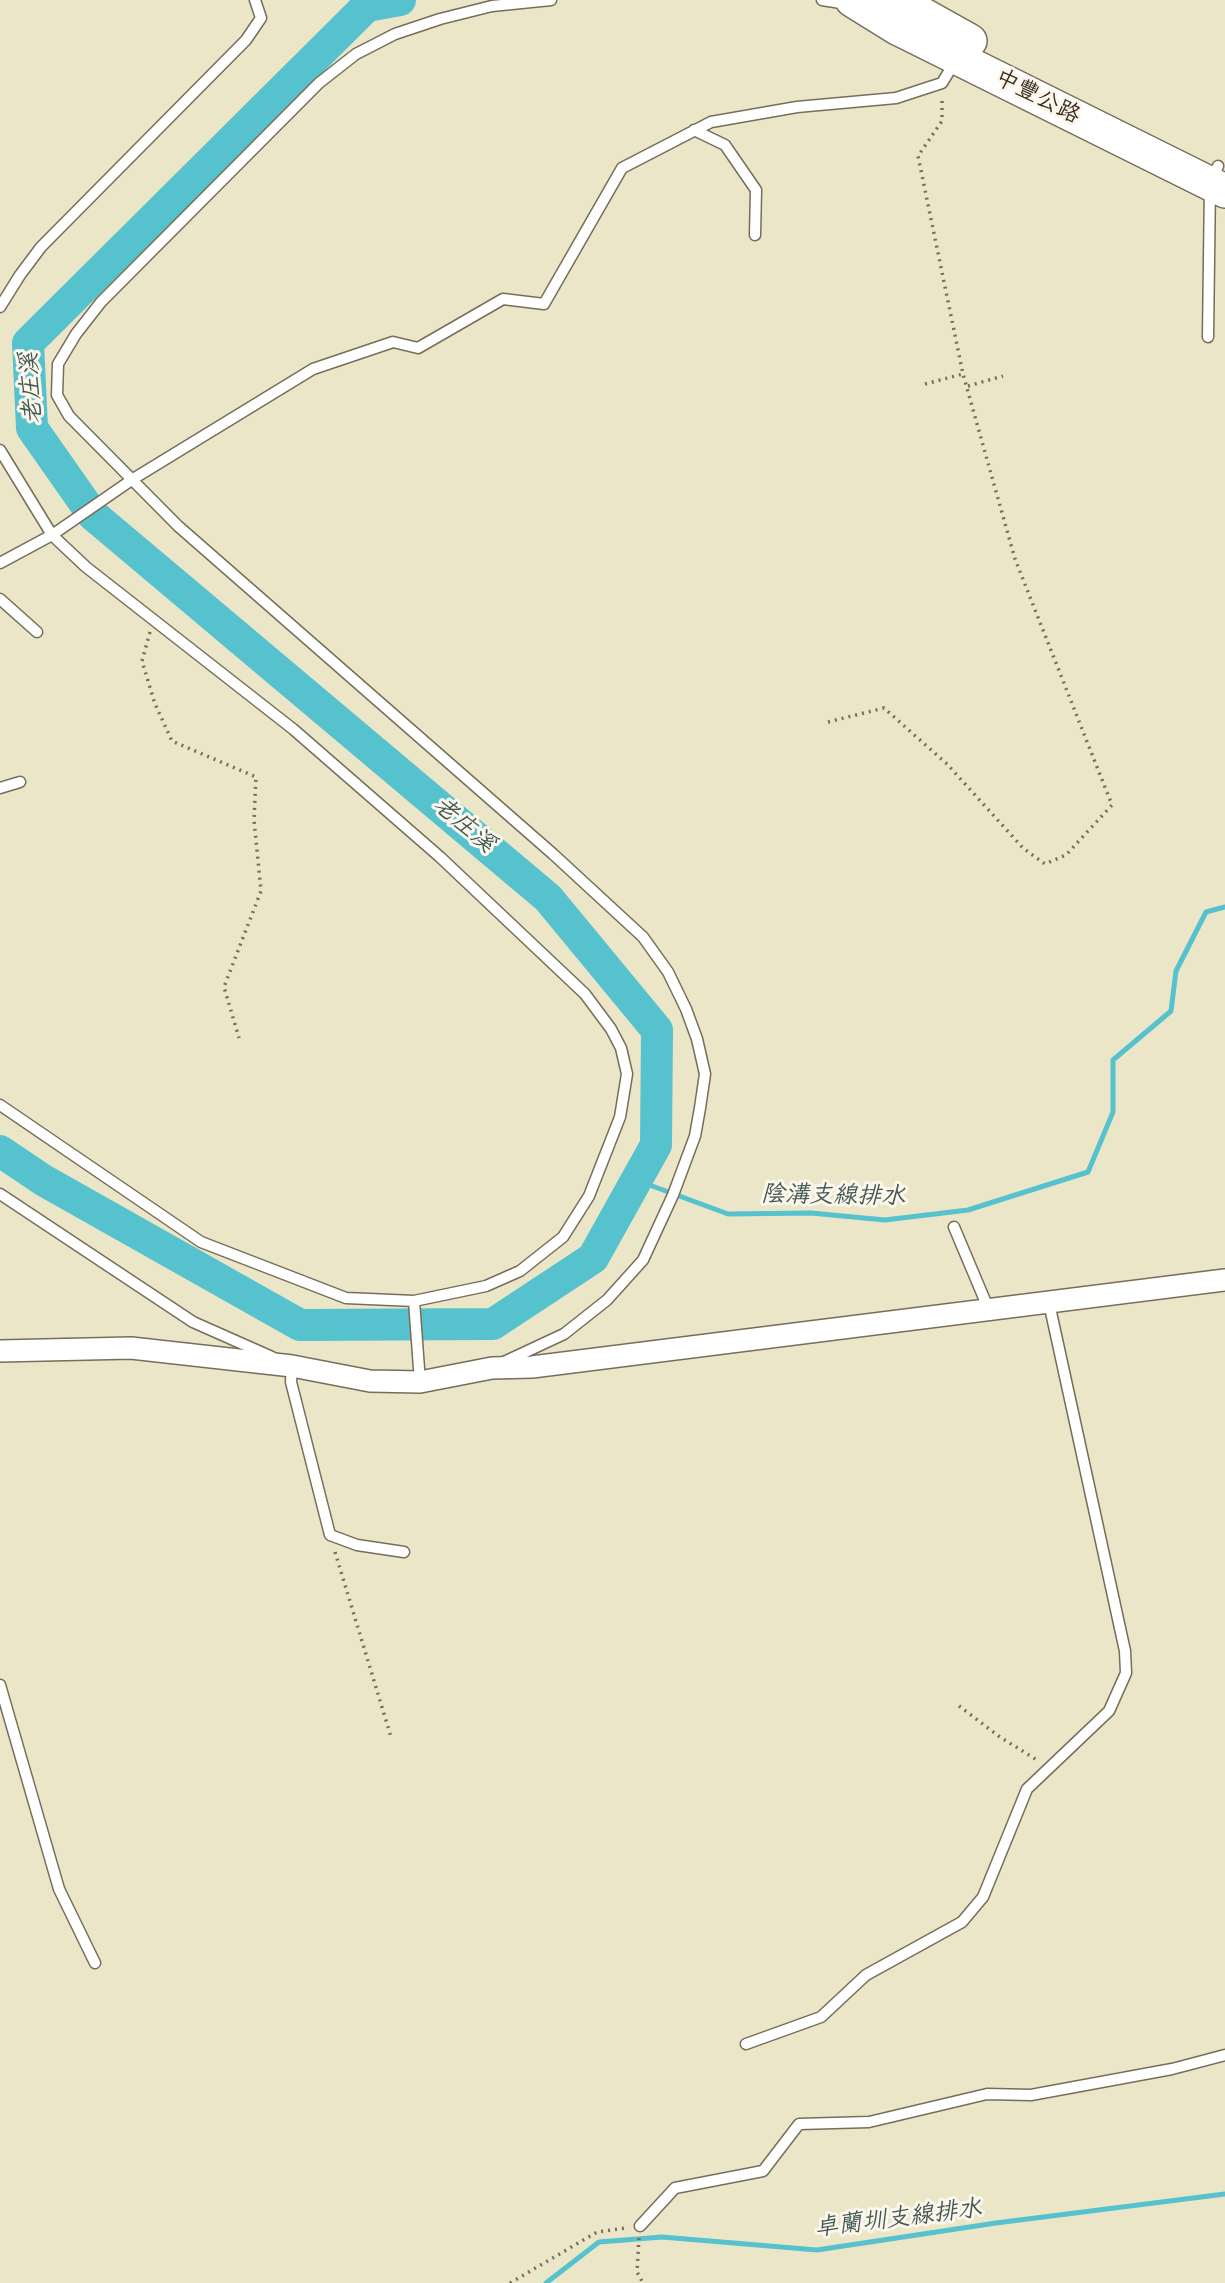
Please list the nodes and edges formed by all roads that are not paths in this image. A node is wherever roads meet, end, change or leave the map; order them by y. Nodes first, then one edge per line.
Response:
1 (255, 0) edge
2 (551, 0) edge
3 (822, 0) edge
4 (872, 3) edge
5 (956, 60) junction
6 (694, 130) junction
7 (1220, 177) edge
8 (755, 235) dead end
9 (0, 307) edge
10 (1208, 337) dead end
11 (0, 450) edge
12 (130, 481) junction
13 (57, 532) junction
14 (0, 563) edge
15 (0, 599) edge
16 (37, 632) dead end
17 (20, 782) dead end
18 (0, 788) edge
19 (0, 1105) edge
20 (0, 1194) edge
21 (954, 1227) dead end
22 (1225, 1280) edge
23 (414, 1301) junction
24 (1049, 1303) junction
25 (989, 1310) junction
26 (0, 1351) edge
27 (292, 1366) junction
28 (492, 1368) junction
29 (420, 1382) junction
30 (404, 1552) dead end
31 (0, 1685) edge
32 (95, 1963) dead end
33 (746, 2044) dead end
34 (1225, 2055) edge
35 (640, 2226) road end

1 - 9 lane
2 - 12 lane
3 - 4 lane
4 - 5 main road, 中豐公路
5 - 6 lane
5 - 7 main road, 中豐公路
6 - 8 lane
6 - 12 lane
7 - 10 lane
11 - 13 lane
12 - 13 lane
12 - 28 lane
13 - 14 lane
13 - 23 lane
15 - 16 lane
17 - 18 lane
19 - 23 lane
20 - 27 lane
21 - 25 lane
22 - 24 street
23 - 29 lane
24 - 25 street
24 - 33 lane
25 - 28 street
26 - 27 street
27 - 29 street
27 - 30 lane
28 - 29 street
31 - 32 lane
34 - 35 lane

